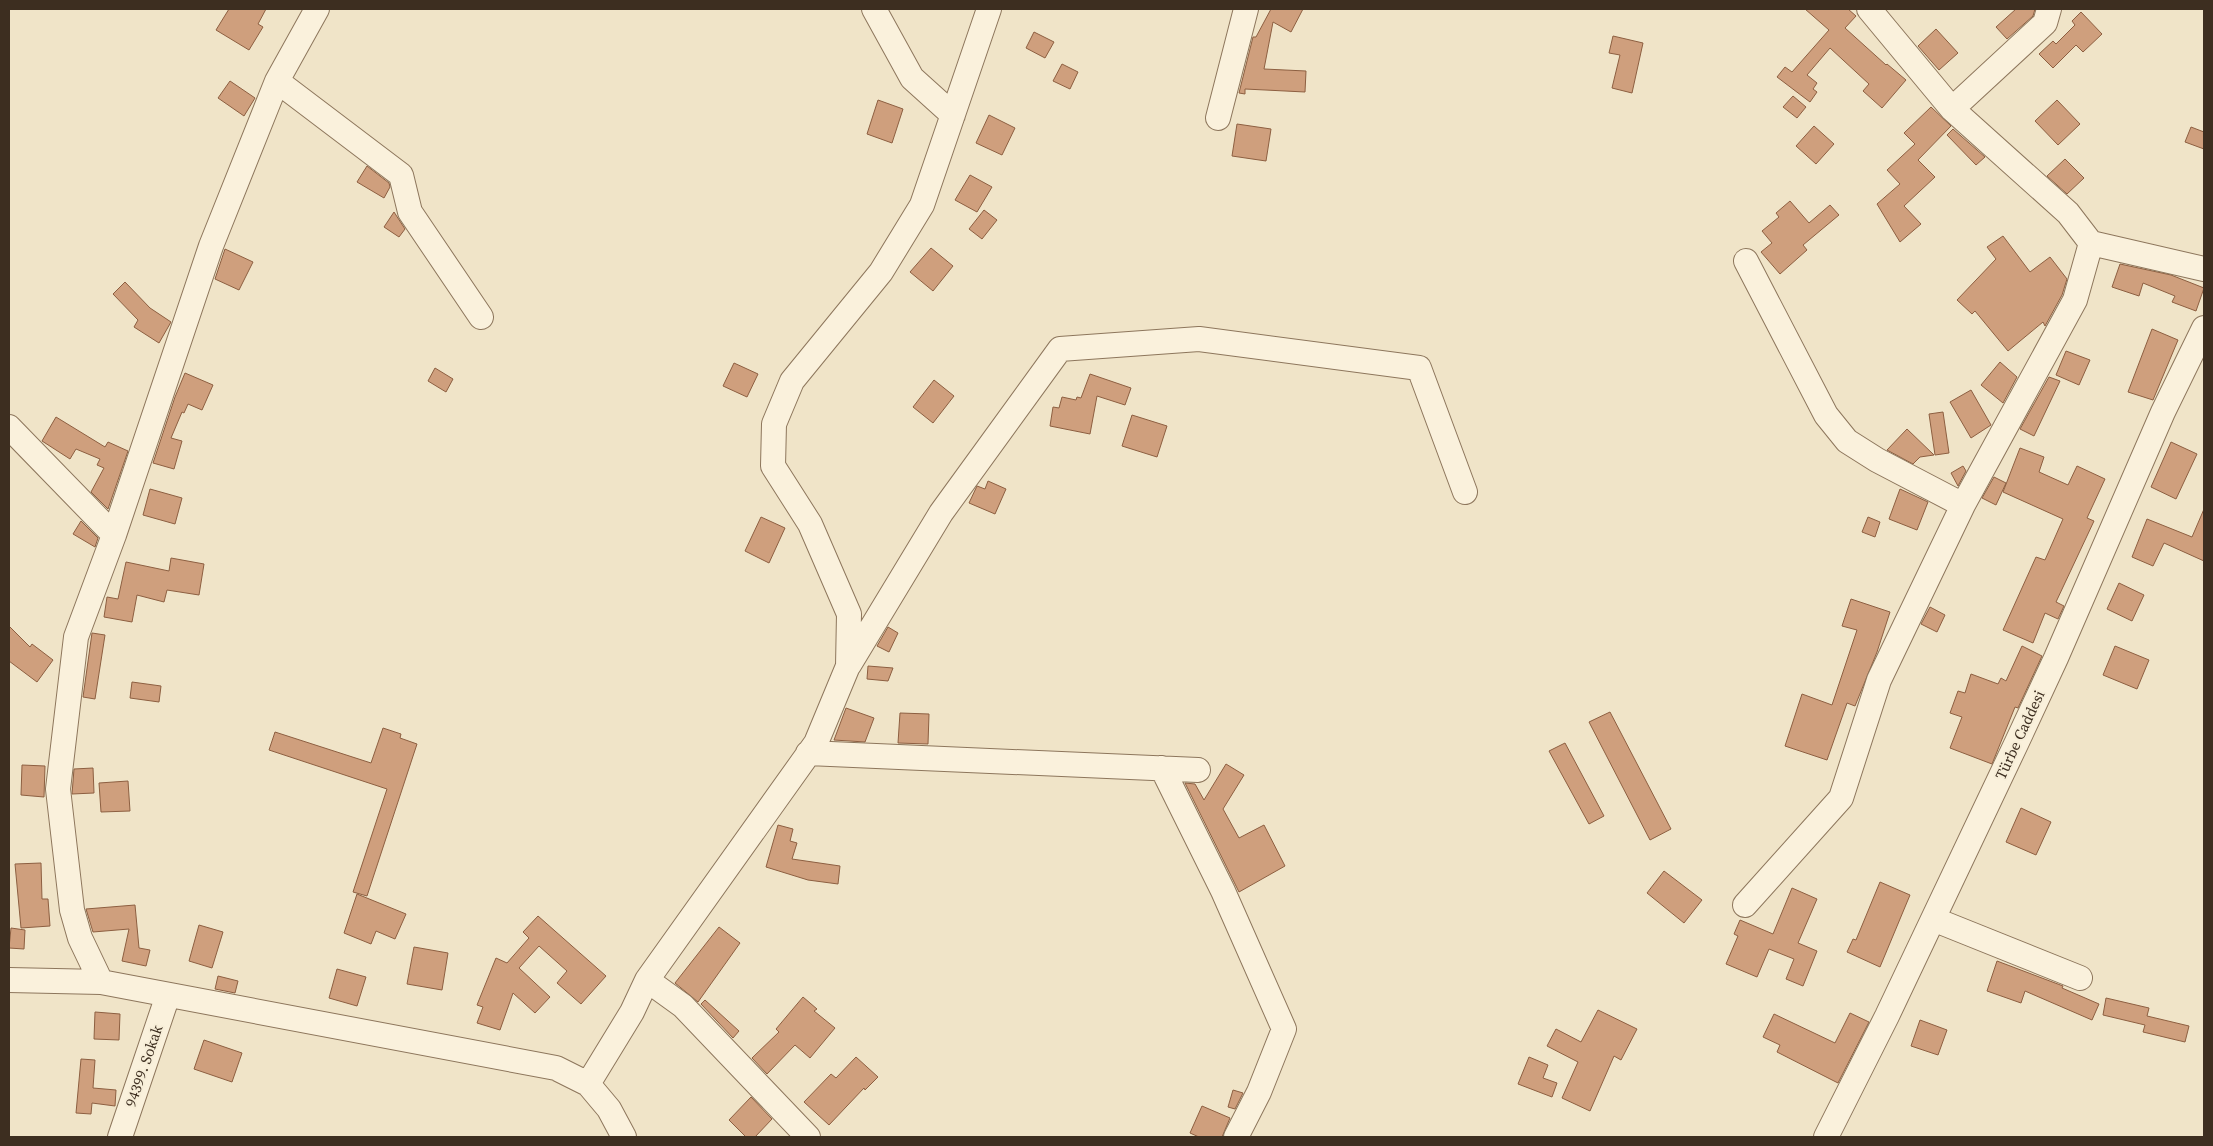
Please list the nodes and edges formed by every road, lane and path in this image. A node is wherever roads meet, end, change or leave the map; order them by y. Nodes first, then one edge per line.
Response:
1 (317, 9) edge
2 (874, 9) edge
3 (989, 9) edge
4 (1246, 9) edge
5 (1869, 9) edge
6 (2048, 9) edge
7 (277, 80) junction
8 (1952, 109) junction
9 (952, 115) junction
10 (1218, 118) dead end
11 (2091, 243) junction
12 (1746, 261) dead end
13 (2204, 269) edge
14 (481, 317) dead end
15 (2204, 328) edge
16 (9, 427) edge
17 (1465, 492) dead end
18 (1963, 505) junction
19 (114, 535) junction
20 (848, 666) junction
21 (808, 754) junction
22 (1162, 768) junction
23 (1198, 770) dead end
24 (1745, 905) dead end
25 (1933, 918) junction
26 (2080, 978) dead end
27 (9, 980) edge
28 (647, 980) junction
29 (101, 982) junction
30 (168, 995) junction
31 (588, 1084) junction
32 (120, 1137) edge
33 (624, 1137) edge
34 (808, 1137) edge
35 (1236, 1137) edge
36 (1826, 1137) edge

1 - 7 street
2 - 9 street
3 - 9 street
4 - 10 street
5 - 8 street
6 - 8 street
7 - 14 street
7 - 19 street
8 - 11 street
9 - 20 street
11 - 13 street
11 - 18 street
12 - 18 street
15 - 25 street, Türbe Caddesi
16 - 19 street
17 - 20 street
18 - 24 street
19 - 29 street
20 - 21 street
21 - 22 street
21 - 28 street
22 - 23 street
22 - 35 street
25 - 26 street
25 - 36 street, Türbe Caddesi
27 - 29 street
28 - 31 street
28 - 34 street
29 - 30 street
30 - 31 street
30 - 32 street, 94399. Sokak
31 - 33 street

